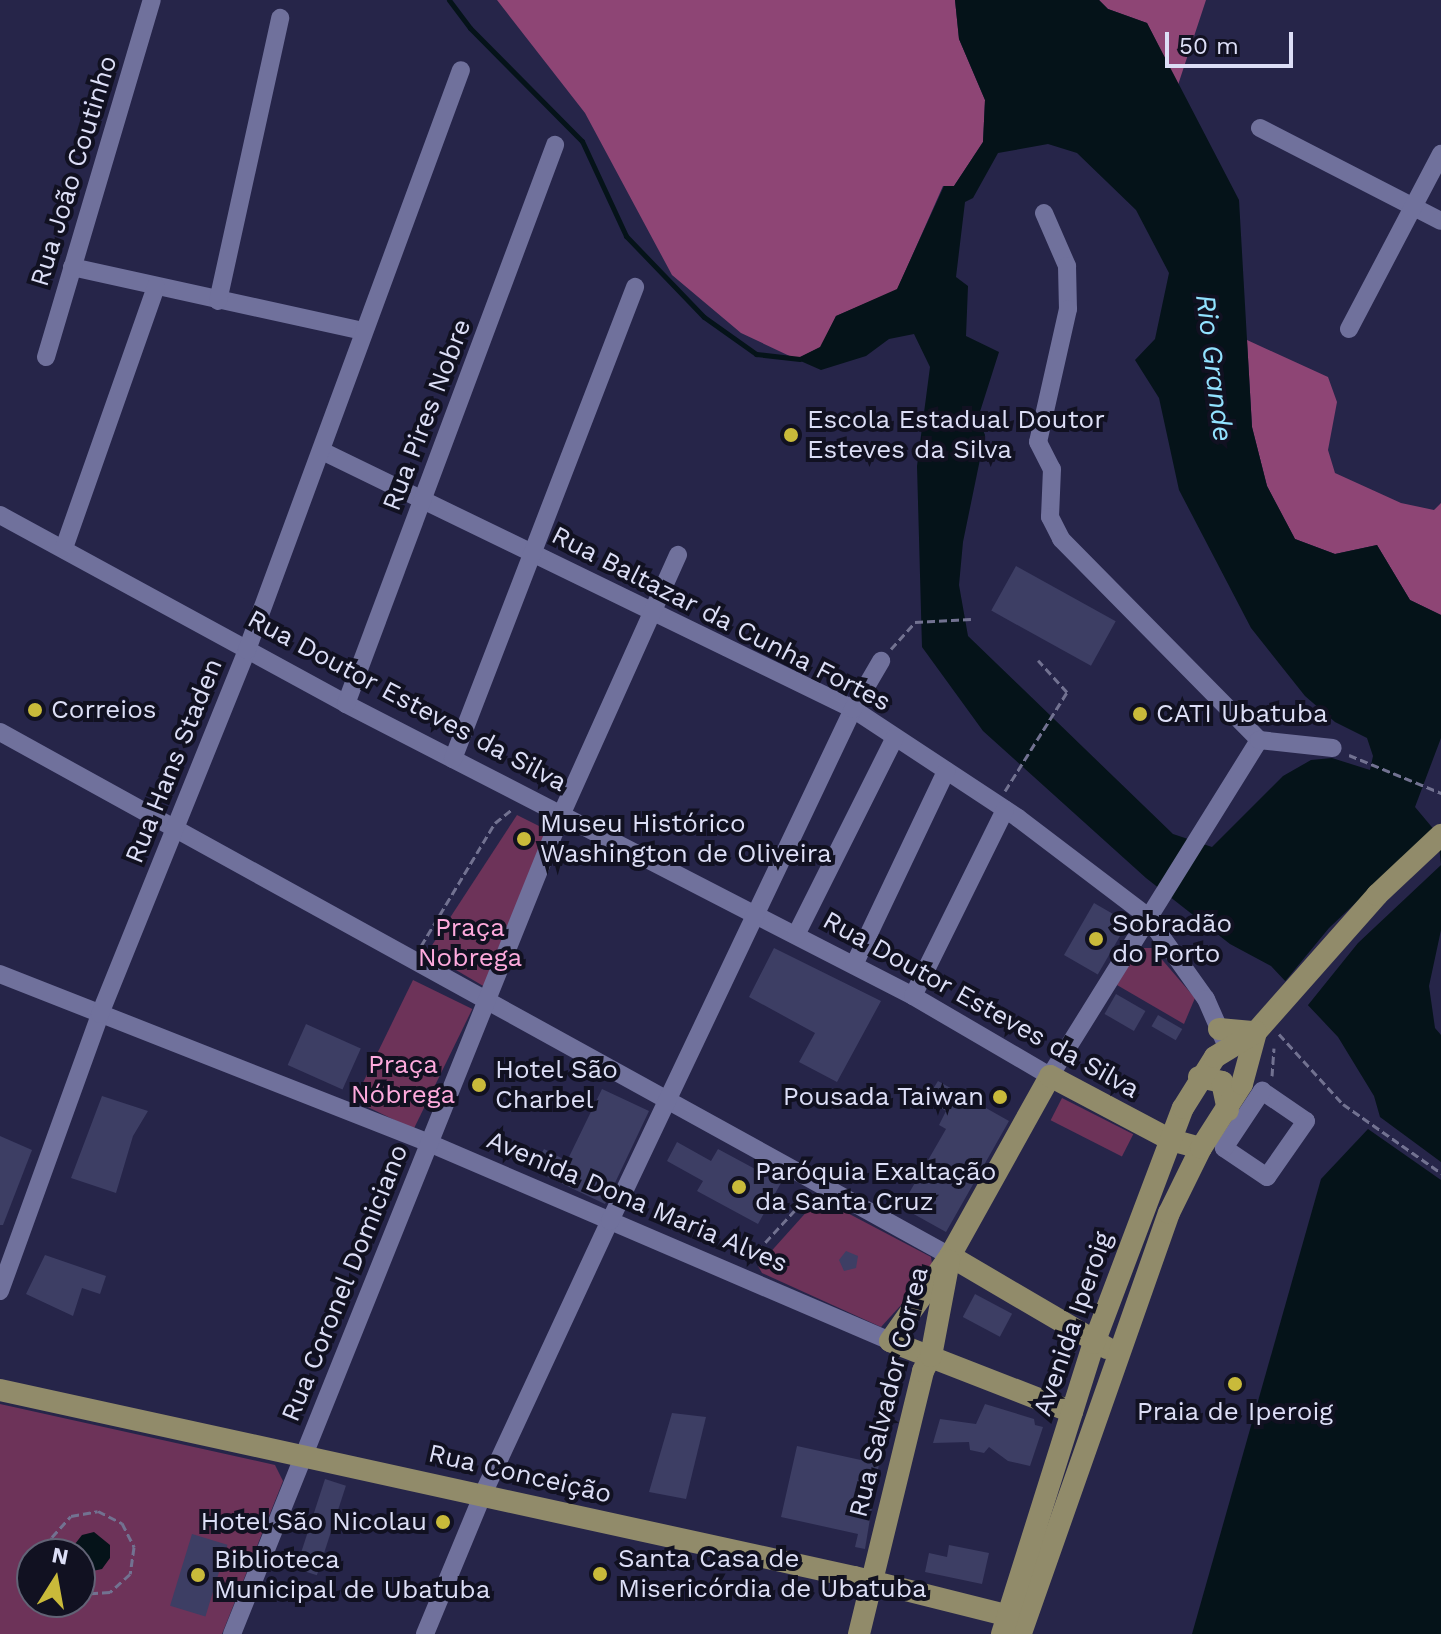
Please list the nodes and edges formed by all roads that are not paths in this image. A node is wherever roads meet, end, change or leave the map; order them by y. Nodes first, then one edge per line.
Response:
1 (152, 0) edge
2 (280, 18) dead end
3 (461, 70) dead end
4 (1260, 128) dead end
5 (555, 145) dead end
6 (1441, 154) edge
7 (1413, 206) junction
8 (1044, 213) dead end
9 (1441, 221) edge
10 (72, 267) junction
11 (156, 287) junction
12 (635, 287) dead end
13 (218, 301) junction
14 (1349, 329) dead end
15 (363, 331) junction
16 (46, 357) dead end
17 (322, 451) junction
18 (423, 500) junction
19 (0, 515) edge
20 (64, 548) junction
21 (533, 554) junction
22 (678, 555) dead end
23 (649, 610) junction
24 (247, 650) junction
25 (881, 661) road end
26 (346, 704) junction
27 (853, 709) junction
28 (0, 732) edge
29 (895, 737) junction
30 (1259, 740) junction
31 (1333, 748) road end
32 (453, 759) junction
33 (946, 771) junction
34 (1005, 810) junction
35 (562, 813) junction
36 (175, 828) junction
37 (1441, 835) edge
38 (1150, 911) junction
39 (756, 914) junction
40 (796, 935) junction
41 (854, 965) junction
42 (0, 974) edge
43 (913, 996) junction
44 (487, 1000) junction
45 (100, 1014) junction
46 (1267, 1026) junction
47 (1223, 1038) junction
48 (1050, 1076) junction
49 (1199, 1077) junction
50 (1242, 1084) junction
51 (1271, 1097) joint
52 (668, 1100) junction
53 (1228, 1110) junction
54 (1171, 1140) junction
55 (429, 1143) junction
56 (1201, 1148) junction
57 (610, 1221) junction
58 (950, 1256) junction
59 (0, 1291) edge
60 (890, 1341) junction
61 (1094, 1343) junction
62 (1117, 1352) junction
63 (931, 1356) junction
64 (0, 1390) edge
65 (1072, 1412) junction
66 (304, 1454) junction
67 (483, 1494) junction
68 (873, 1581) junction
69 (1014, 1626) edge
70 (232, 1634) edge
71 (425, 1634) edge
72 (859, 1634) edge

1 - 10 street, Rua João Coutinho
2 - 13 street
3 - 15 street, Rua Hans Staden
4 - 7 street
5 - 18 street, Rua Pires Nobre
6 - 7 street
7 - 9 street
7 - 14 street
8 - 30 street
10 - 11 street
10 - 16 street, Rua João Coutinho
11 - 13 street
11 - 20 street
12 - 21 street
13 - 15 street
15 - 17 street, Rua Hans Staden
17 - 18 street, Rua Baltazar da Cunha Fortes
17 - 24 street, Rua Hans Staden
18 - 21 street, Rua Baltazar da Cunha Fortes
18 - 26 street, Rua Pires Nobre
19 - 20 street, Rua Doutor Esteves da Silva
20 - 24 street, Rua Doutor Esteves da Silva
21 - 23 street, Rua Baltazar da Cunha Fortes
21 - 32 street
22 - 23 street, Rua Coronel Domiciano
23 - 27 street, Rua Baltazar da Cunha Fortes
23 - 35 street, Rua Coronel Domiciano
24 - 26 street, Rua Doutor Esteves da Silva
24 - 36 street, Rua Hans Staden
25 - 27 street
26 - 32 street, Rua Doutor Esteves da Silva
27 - 29 street, Rua Baltazar da Cunha Fortes
27 - 39 street
28 - 36 street
29 - 33 street, Rua Baltazar da Cunha Fortes
29 - 40 street
30 - 31 street
30 - 38 street, Rua Salvador Correa
32 - 35 street, Rua Doutor Esteves da Silva
33 - 34 street, Rua Baltazar da Cunha Fortes
33 - 41 street
34 - 38 street, Rua Baltazar da Cunha Fortes
34 - 43 street
35 - 39 street, Rua Doutor Esteves da Silva
35 - 44 street, Rua Coronel Domiciano
36 - 44 street
36 - 45 street, Rua Hans Staden
37 - 46 main road
38 - 47 street, Rua Baltazar da Cunha Fortes
38 - 48 street, Rua Salvador Correa
39 - 40 street, Rua Doutor Esteves da Silva
39 - 52 street
40 - 41 street, Rua Doutor Esteves da Silva
41 - 43 street, Rua Doutor Esteves da Silva
42 - 45 street, Avenida Dona Maria Alves
43 - 48 street, Rua Doutor Esteves da Silva
44 - 52 street
44 - 55 street, Rua Coronel Domiciano
45 - 55 street, Avenida Dona Maria Alves
45 - 59 street, Rua Hans Staden
46 - 47 main road, Avenida Iperoig
46 - 50 main road, Avenida Iperoig
47 - 49 main road, Avenida Iperoig
47 - 50 main road
48 - 54 main road, Rua Doutor Esteves da Silva
48 - 58 main road, Rua Salvador Correa
49 - 53 main road
49 - 54 main road, Avenida Iperoig
50 - 53 main road, Avenida Iperoig
51 - 51 street
52 - 57 street
52 - 58 street
53 - 56 main road, Avenida Iperoig
54 - 56 main road, Rua Doutor Esteves da Silva
54 - 61 main road, Avenida Iperoig
55 - 57 street, Avenida Dona Maria Alves
55 - 66 street, Rua Coronel Domiciano
56 - 62 main road, Avenida Iperoig
57 - 60 street, Avenida Dona Maria Alves
57 - 67 street
58 - 60 main road, Rua Salvador Correa
58 - 61 main road
58 - 63 main road, Rua Salvador Correa
60 - 63 main road, Avenida Dona Maria Alves
61 - 62 main road
61 - 65 main road, Avenida Iperoig
62 - 69 main road, Avenida Iperoig
63 - 65 main road, Avenida Dona Maria Alves
63 - 68 main road, Rua Salvador Correa
64 - 66 main road, Rua Conceição
65 - 69 main road, Avenida Iperoig
66 - 67 main road, Rua Conceição
66 - 70 street, Rua Coronel Domiciano
67 - 68 main road, Rua Conceição
67 - 71 street
68 - 69 main road, Rua Conceição
68 - 72 main road, Rua Salvador Correa

